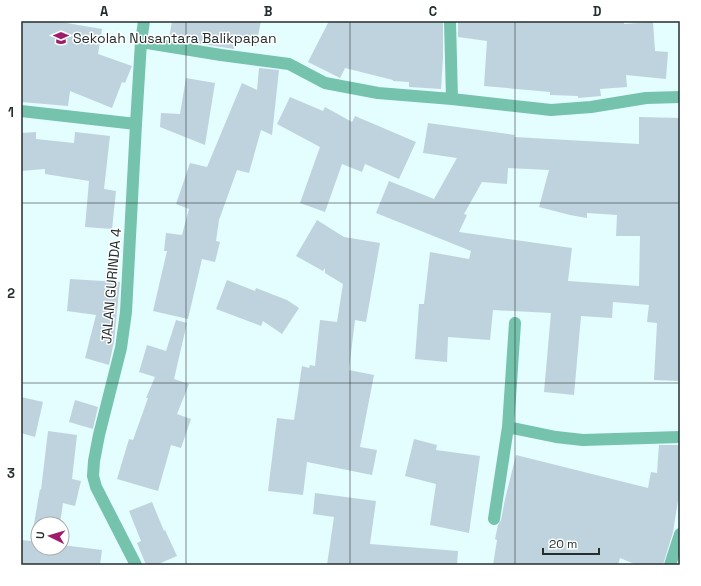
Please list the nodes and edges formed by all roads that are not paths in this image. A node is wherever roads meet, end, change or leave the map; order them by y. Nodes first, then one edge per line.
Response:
1 (144, 21) edge
2 (450, 21) edge
3 (141, 42) junction
4 (680, 97) edge
5 (452, 98) junction
6 (21, 111) edge
7 (136, 124) junction
8 (515, 323) dead end
9 (508, 427) junction
10 (680, 437) edge
11 (494, 519) dead end
12 (680, 534) edge
13 (136, 565) edge
14 (670, 565) edge

1 - 3 street, JALAN GURINDA 4
2 - 5 street
3 - 5 street
3 - 7 street, JALAN GURINDA 4
4 - 5 street
6 - 7 street
7 - 13 street, JALAN GURINDA 4
8 - 9 street
9 - 10 street
9 - 11 street
12 - 14 street

